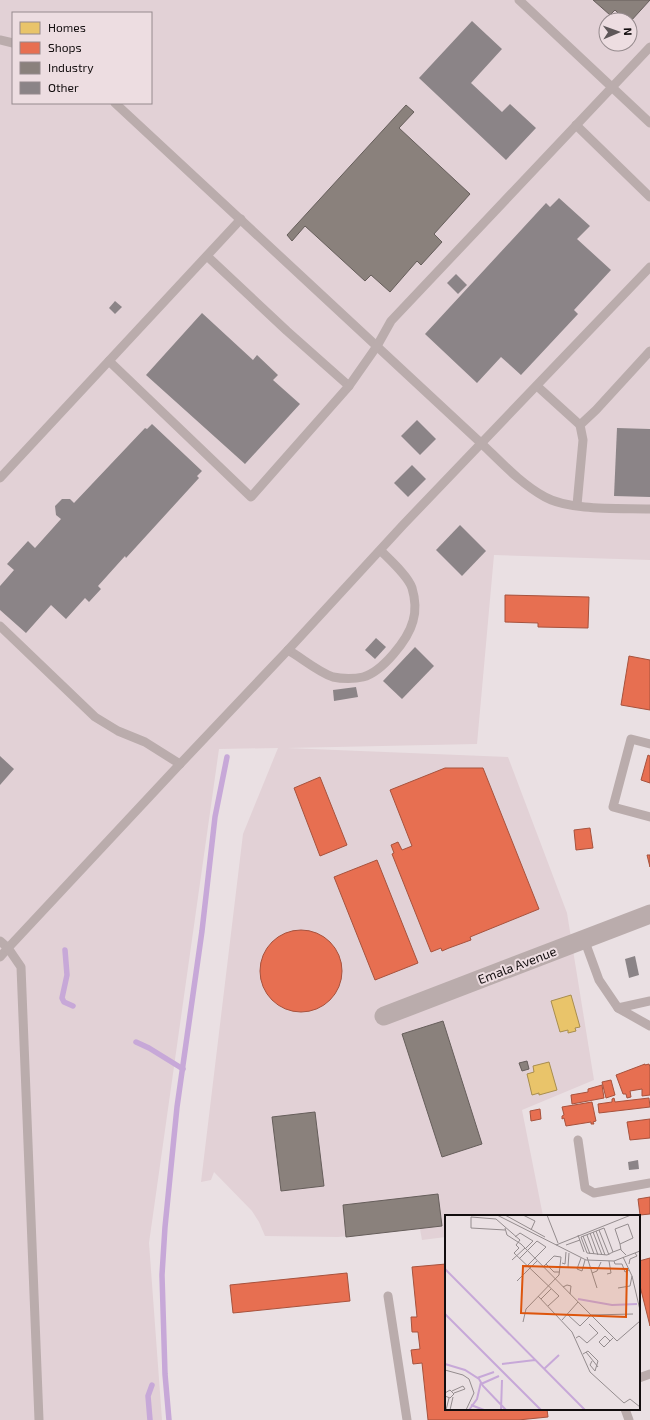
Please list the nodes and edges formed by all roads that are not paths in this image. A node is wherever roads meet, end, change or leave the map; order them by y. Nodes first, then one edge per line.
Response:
1 (519, 0) edge
2 (0, 40) edge
3 (12, 43) edge
4 (649, 51) edge
5 (612, 88) junction
6 (116, 104) edge
7 (650, 123) edge
8 (576, 126) junction
9 (650, 197) edge
10 (241, 219) junction
11 (207, 256) junction
12 (648, 272) edge
13 (377, 346) junction
14 (650, 351) edge
15 (109, 361) junction
16 (349, 386) junction
17 (537, 386) junction
18 (580, 425) junction
19 (482, 444) junction
20 (0, 478) edge
21 (577, 505) junction
22 (650, 509) edge
23 (381, 551) junction
24 (2, 632) edge
25 (288, 650) junction
26 (650, 744) edge
27 (180, 764) junction
28 (650, 816) edge
29 (650, 914) edge
30 (584, 939) junction
31 (0, 941) edge
32 (8, 948) junction
33 (0, 957) edge
34 (650, 1001) edge
35 (618, 1008) junction
36 (384, 1016) dead end
37 (650, 1026) edge
38 (578, 1140) dead end
39 (650, 1183) edge
40 (388, 1296) dead end
41 (650, 1374) edge
42 (640, 1378) edge
43 (625, 1410) edge
44 (39, 1420) edge
45 (408, 1420) edge
46 (629, 1420) edge

1 - 5 lane
2 - 3 lane
4 - 5 lane
5 - 7 lane
5 - 8 lane
6 - 10 lane
8 - 9 lane
8 - 13 lane
10 - 11 lane
10 - 13 lane
11 - 15 lane
11 - 16 lane
12 - 17 lane
13 - 16 lane
13 - 19 lane
14 - 18 lane
15 - 16 lane
15 - 20 lane
17 - 18 lane
17 - 19 lane
18 - 21 lane
19 - 21 lane
19 - 23 lane
21 - 22 lane
23 - 25 lane
23 - 25 lane
24 - 27 lane
25 - 27 lane
26 - 28 lane
27 - 32 lane
29 - 30 street, Emala Avenue
30 - 35 lane
30 - 36 street, Emala Avenue
31 - 32 lane
32 - 33 lane
32 - 44 lane
34 - 35 lane
35 - 37 lane
38 - 39 lane
40 - 45 lane
41 - 42 lane
43 - 46 lane

